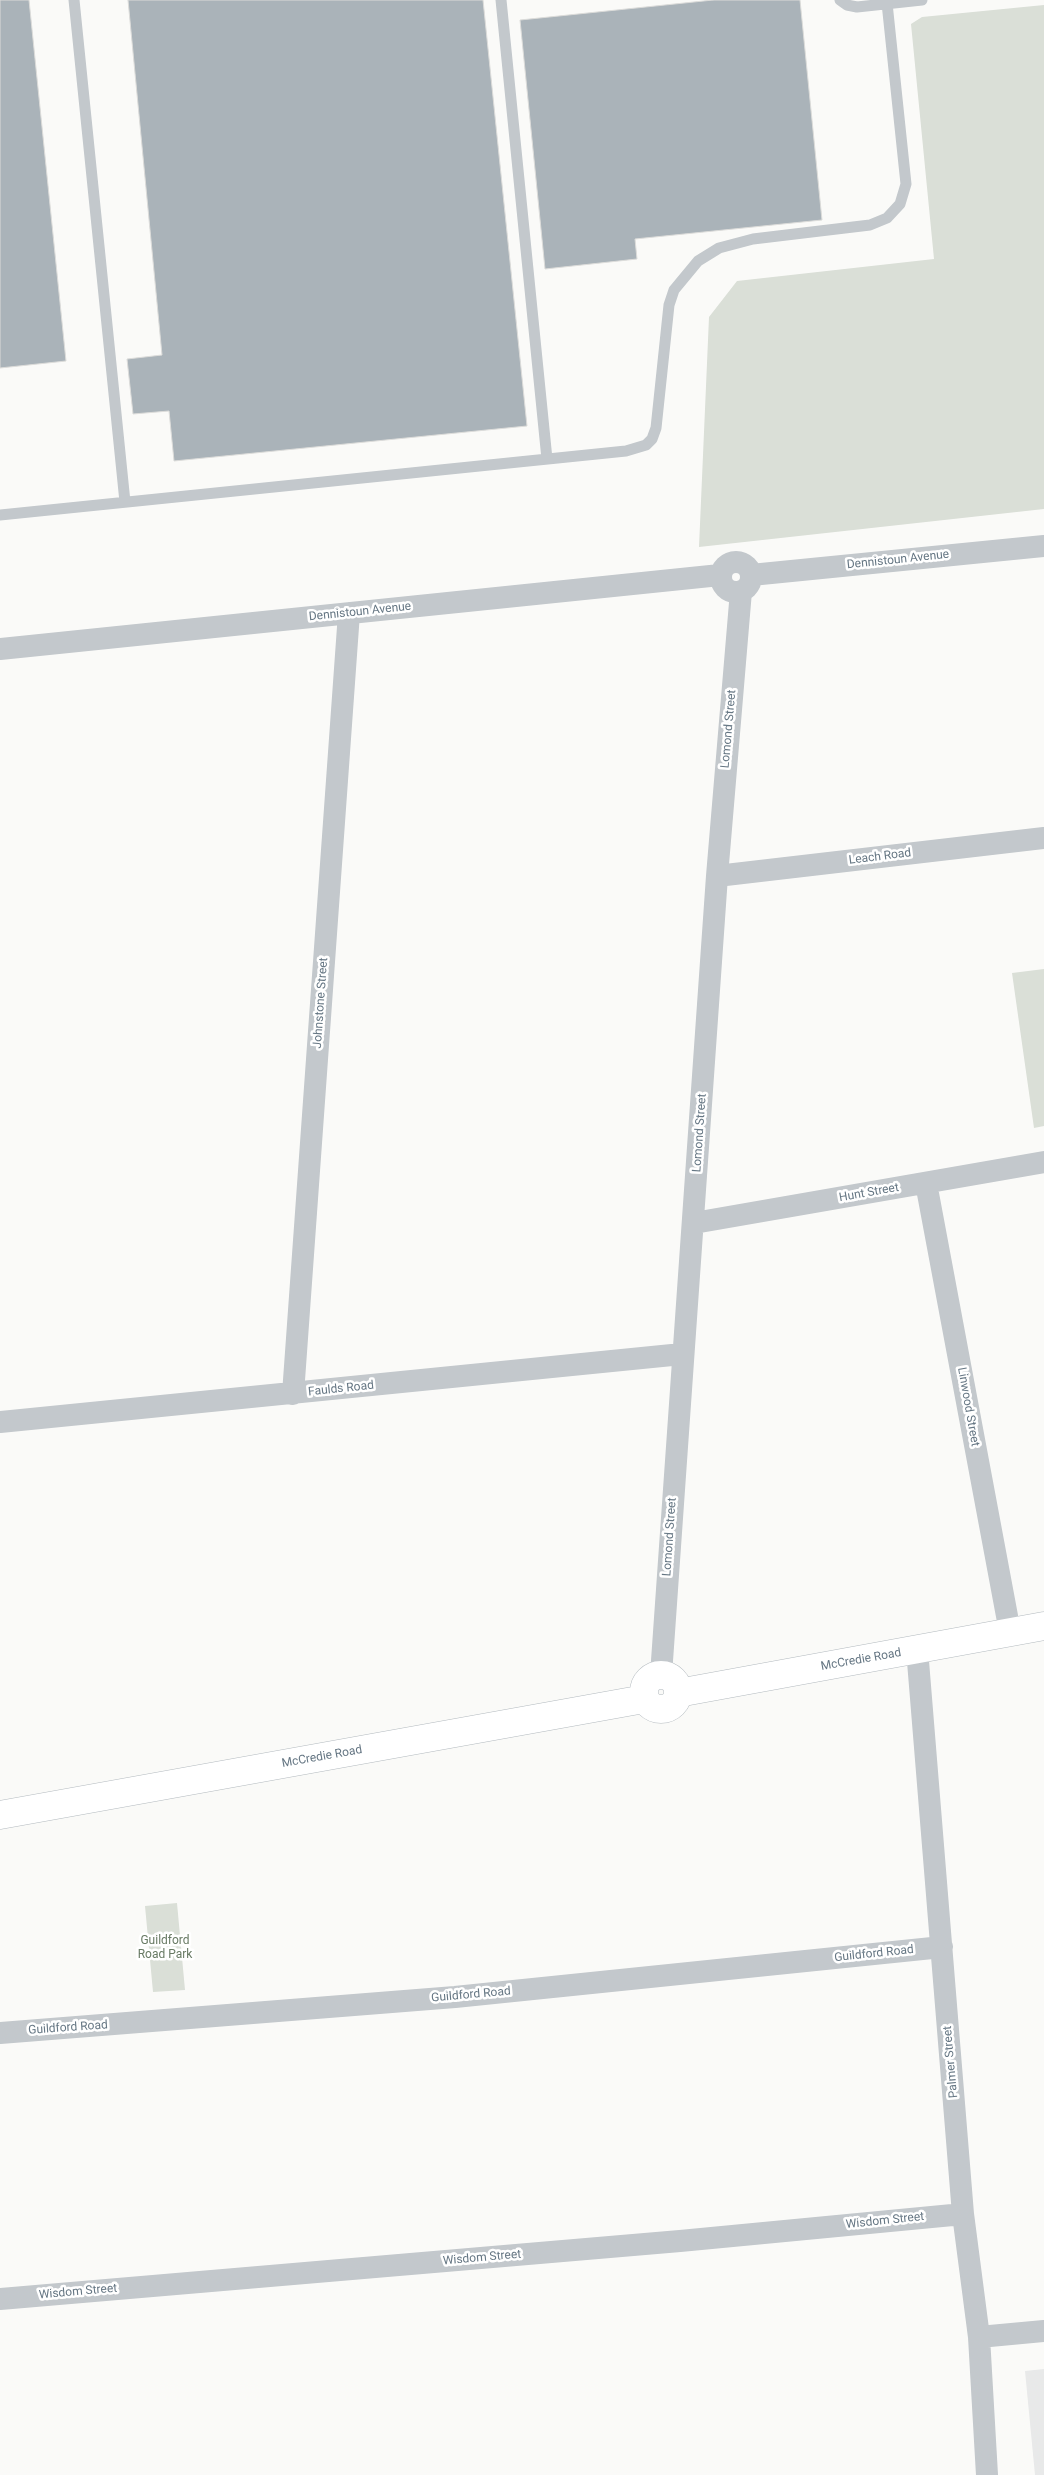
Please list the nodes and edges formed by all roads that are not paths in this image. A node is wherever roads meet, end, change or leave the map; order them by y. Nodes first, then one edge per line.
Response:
1 (74, 0) edge
2 (501, 0) edge
3 (840, 0) edge
4 (922, 0) edge
5 (886, 4) junction
6 (547, 459) junction
7 (125, 502) junction
8 (0, 515) edge
9 (1044, 546) edge
10 (746, 583) junction
11 (350, 613) junction
12 (0, 649) edge
13 (1044, 838) edge
14 (717, 876) junction
15 (1044, 1162) edge
16 (926, 1183) junction
17 (694, 1223) junction
18 (682, 1354) junction
19 (293, 1394) junction
20 (0, 1422) edge
21 (1044, 1626) edge
22 (1010, 1632) junction
23 (917, 1649) junction
24 (670, 1684) junction
25 (0, 1815) edge
26 (942, 1946) junction
27 (0, 2033) edge
28 (963, 2214) junction
29 (0, 2299) edge
30 (1044, 2331) edge
31 (979, 2337) junction
32 (987, 2475) edge

1 - 7 lane
2 - 6 lane
3 - 5 lane
4 - 5 lane
5 - 6 lane
6 - 7 lane
7 - 8 lane
9 - 10 street, Dennistoun Avenue
10 - 11 street, Dennistoun Avenue
10 - 14 street, Lomond Street
11 - 12 street, Dennistoun Avenue
11 - 19 street, Johnstone Street
13 - 14 street, Leach Road
14 - 17 street, Lomond Street
15 - 16 street, Hunt Street
16 - 17 street, Hunt Street
16 - 22 street, Linwood Street
17 - 18 street, Lomond Street
18 - 19 street, Faulds Road
18 - 24 street, Lomond Street
19 - 20 street, Faulds Road
21 - 22 main road, McCredie Road
22 - 23 main road, McCredie Road
23 - 24 main road, McCredie Road
23 - 26 street, Palmer Street
24 - 25 main road, McCredie Road
26 - 27 street, Guildford Road
26 - 28 street, Palmer Street
28 - 29 street, Wisdom Street
28 - 31 street, Palmer Street
30 - 31 street
31 - 32 street, Palmer Street

